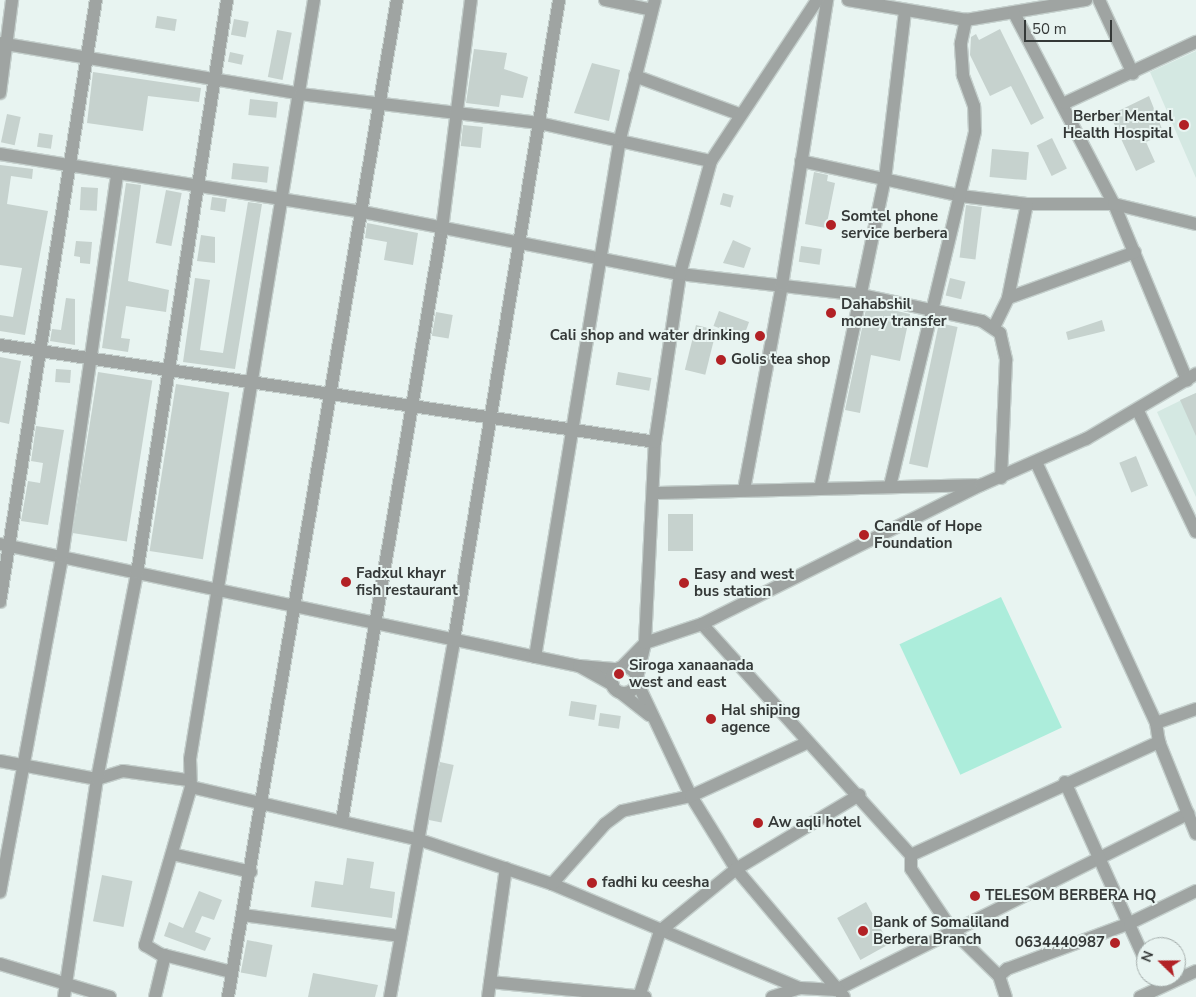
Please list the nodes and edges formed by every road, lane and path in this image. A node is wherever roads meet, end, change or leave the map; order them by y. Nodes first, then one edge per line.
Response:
1 (12, 0) edge
2 (96, 0) edge
3 (226, 0) edge
4 (314, 0) edge
5 (397, 0) edge
6 (470, 0) edge
7 (559, 0) edge
8 (605, 0) edge
9 (817, 0) edge
10 (827, 0) edge
11 (848, 0) edge
12 (1086, 0) edge
13 (1099, 0) edge
14 (654, 5) edge
15 (905, 12) junction
16 (1014, 13) junction
17 (966, 20) junction
18 (1196, 42) edge
19 (4, 44) edge
20 (87, 57) junction
21 (1133, 74) junction
22 (635, 76) junction
23 (216, 80) junction
24 (0, 93) edge
25 (300, 94) junction
26 (1065, 103) junction
27 (380, 105) junction
28 (457, 114) junction
29 (739, 114) junction
30 (540, 124) junction
31 (620, 139) junction
32 (0, 154) edge
33 (711, 161) junction
34 (801, 161) junction
35 (69, 166) junction
36 (117, 174) junction
37 (885, 179) junction
38 (200, 186) junction
39 (961, 196) junction
40 (283, 199) junction
41 (1028, 204) junction
42 (1114, 204) junction
43 (363, 212) junction
44 (1196, 224) edge
45 (442, 229) junction
46 (521, 241) junction
47 (1135, 252) junction
48 (602, 258) junction
49 (680, 274) junction
50 (782, 285) junction
51 (862, 295) junction
52 (1008, 298) junction
53 (935, 311) junction
54 (995, 326) junction
55 (0, 345) edge
56 (38, 351) junction
57 (89, 358) junction
58 (168, 371) junction
59 (1192, 377) edge
60 (252, 384) junction
61 (331, 394) junction
62 (413, 404) junction
63 (1138, 412) junction
64 (489, 415) junction
65 (571, 428) junction
66 (655, 442) junction
67 (1036, 462) junction
68 (1001, 478) junction
69 (981, 485) junction
70 (890, 486) junction
71 (820, 489) junction
72 (744, 490) junction
73 (654, 493) junction
74 (1196, 532) edge
75 (5, 545) edge
76 (62, 557) junction
77 (137, 573) junction
78 (220, 590) junction
79 (0, 602) edge
80 (296, 606) junction
81 (374, 623) junction
82 (702, 624) junction
83 (454, 640) junction
84 (645, 643) junction
85 (535, 657) junction
86 (579, 666) junction
87 (619, 668) junction
88 (637, 680) junction
89 (617, 689) junction
90 (1196, 709) edge
91 (650, 717) junction
92 (1156, 723) junction
93 (1159, 742) junction
94 (806, 743) junction
95 (0, 761) edge
96 (24, 765) junction
97 (97, 779) junction
98 (1065, 782) junction
99 (189, 784) junction
100 (860, 795) junction
101 (691, 796) junction
102 (263, 802) junction
103 (1188, 814) junction
104 (342, 820) junction
105 (1196, 834) edge
106 (417, 839) junction
107 (172, 854) junction
108 (911, 855) junction
109 (1101, 857) junction
110 (506, 868) junction
111 (736, 869) junction
112 (251, 872) junction
113 (552, 884) junction
114 (1196, 891) edge
115 (0, 892) edge
116 (243, 915) junction
117 (1130, 923) junction
118 (952, 930) junction
119 (660, 931) junction
120 (401, 936) junction
121 (1136, 938) edge
122 (165, 955) junction
123 (0, 964) edge
124 (1196, 971) edge
125 (231, 972) junction
126 (999, 976) junction
127 (490, 982) junction
128 (800, 988) junction
129 (1157, 988) edge
130 (64, 991) edge
131 (840, 993) edge
132 (641, 996) edge
133 (110, 997) edge
134 (155, 997) edge
135 (228, 997) edge
136 (390, 997) edge
137 (488, 997) edge
138 (772, 997) edge
139 (1006, 997) edge
140 (1140, 997) edge

1 - 19 street
2 - 20 street
3 - 23 street
4 - 25 street
5 - 27 street
6 - 28 street
7 - 30 street
8 - 14 street
9 - 29 street
10 - 34 street
11 - 15 street
12 - 16 street
13 - 21 street
14 - 22 street
15 - 17 street
15 - 37 street
16 - 17 street
16 - 26 street
17 - 39 street
18 - 21 street
19 - 20 street
19 - 24 street
20 - 23 street
20 - 35 street
21 - 26 street
22 - 29 street
22 - 31 street
23 - 25 street
23 - 38 street
25 - 27 street
25 - 40 street
26 - 42 street
27 - 28 street
27 - 43 street
28 - 30 street
28 - 45 street
29 - 33 street
30 - 31 street
30 - 46 street
31 - 33 street
31 - 48 street
32 - 35 street
33 - 49 street
34 - 37 street
34 - 50 street
35 - 36 street
35 - 56 street
36 - 38 street
36 - 57 street
37 - 39 street
37 - 51 street
38 - 40 street
38 - 58 street
39 - 41 street
39 - 53 street
40 - 43 street
40 - 60 street
41 - 42 street
41 - 52 street
42 - 44 street
42 - 47 street
43 - 45 street
43 - 61 street
45 - 46 street
45 - 62 street
46 - 48 street
46 - 64 street
47 - 52 street
47 - 59 street
48 - 49 street
48 - 65 street
49 - 50 street
49 - 66 street
50 - 51 street
50 - 72 street
51 - 53 street
51 - 71 street
52 - 54 street
53 - 54 street
53 - 70 street
54 - 68 street
55 - 56 street
56 - 57 street
56 - 75 street
57 - 58 street
57 - 76 street
58 - 60 street
58 - 77 street
59 - 63 street
60 - 61 street
60 - 78 street
61 - 62 street
61 - 80 street
62 - 64 street
62 - 81 street
63 - 67 street
63 - 74 street
64 - 65 street
64 - 83 street
65 - 66 street
65 - 85 street
66 - 73 street
67 - 68 street
67 - 92 street
68 - 69 street
69 - 70 street
69 - 82 street
70 - 71 street
71 - 72 street
72 - 73 street
73 - 84 street
75 - 76 street
75 - 79 street
76 - 77 street
76 - 96 street
77 - 78 street
77 - 97 street
78 - 80 street
78 - 99 street
80 - 81 street
80 - 102 street
81 - 83 street
81 - 104 street
82 - 84 street
82 - 94 street
83 - 85 street
83 - 106 street
84 - 87 street
84 - 88 street
85 - 86 street
86 - 87 street
86 - 89 street
87 - 88 street
87 - 89 street
88 - 89 street
88 - 91 street
89 - 91 street
90 - 92 street
91 - 101 street
92 - 93 street
93 - 98 street
93 - 103 street
94 - 100 street
94 - 101 street
95 - 96 street
96 - 97 street
96 - 115 street
97 - 99 street
97 - 130 street
98 - 108 street
98 - 109 street
99 - 102 street
99 - 107 street
100 - 108 street
100 - 111 street
101 - 111 street
101 - 113 street
102 - 104 street
102 - 112 street
103 - 105 street
103 - 109 street
104 - 106 street
106 - 110 street
106 - 120 street
107 - 112 street
107 - 122 street
108 - 118 street
109 - 117 street
109 - 118 street
110 - 113 street
110 - 127 street
111 - 119 street
111 - 131 street
112 - 116 street
113 - 119 street
114 - 117 street
116 - 120 street
116 - 125 street
117 - 121 street
117 - 126 street
118 - 126 street
118 - 131 street
119 - 128 street
119 - 132 street
120 - 136 street
122 - 125 street
122 - 134 street
123 - 130 street
124 - 129 street
125 - 135 street
126 - 139 street
127 - 132 street
127 - 137 street
128 - 131 street
128 - 138 street
129 - 140 street
130 - 133 street

